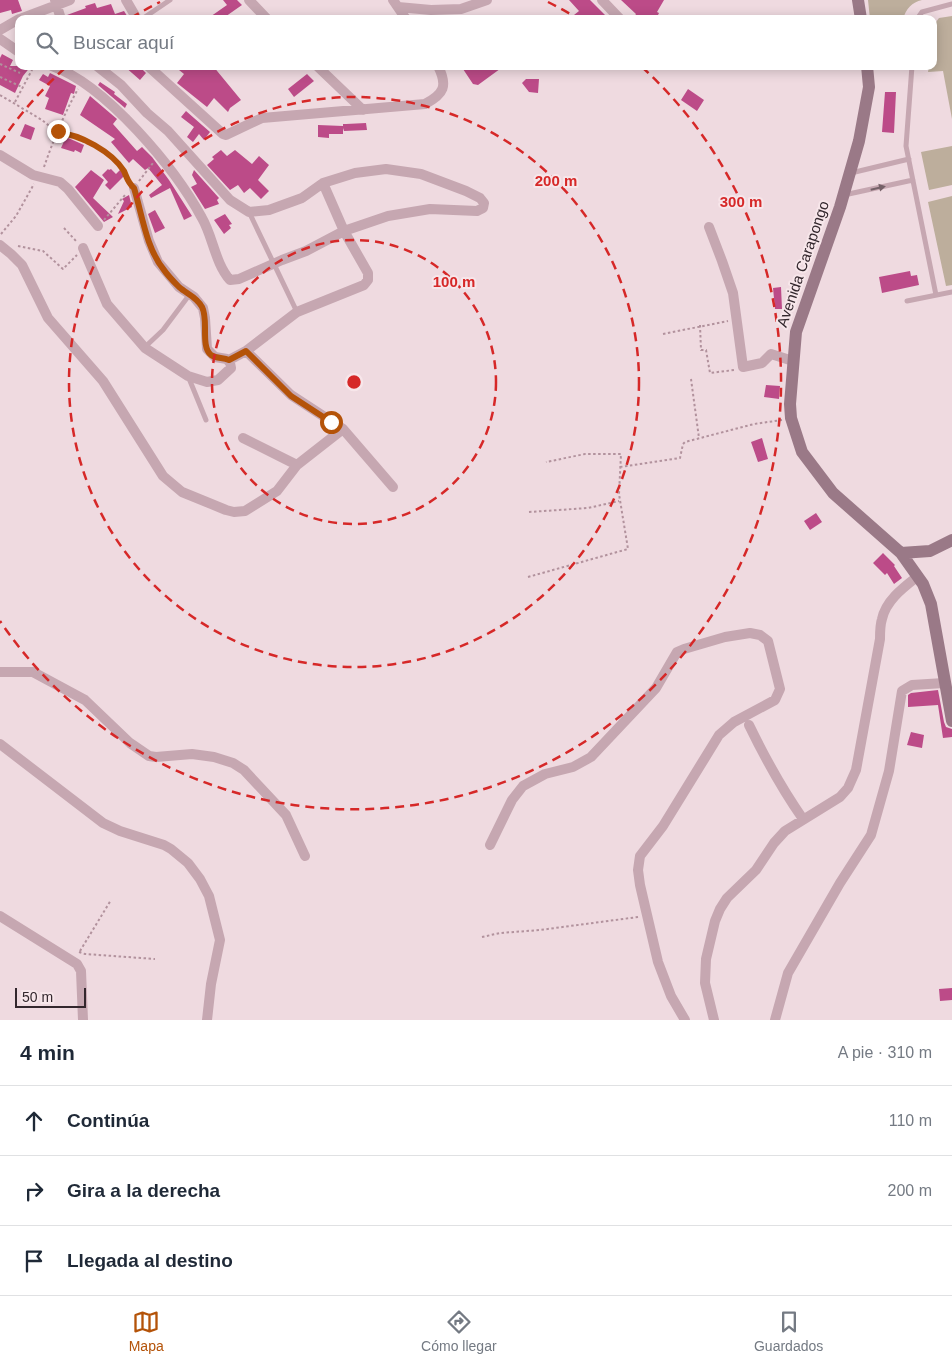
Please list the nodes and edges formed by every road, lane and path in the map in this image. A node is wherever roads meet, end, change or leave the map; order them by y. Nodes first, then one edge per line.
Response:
1 (70, 0) edge
2 (126, 0) edge
3 (170, 0) edge
4 (249, 0) edge
5 (487, 0) edge
6 (602, 0) edge
7 (858, 0) edge
8 (56, 2) edge
9 (395, 3) edge
10 (952, 4) edge
11 (28, 15) edge
12 (59, 15) edge
13 (134, 15) edge
14 (148, 15) edge
15 (263, 15) edge
16 (403, 15) edge
17 (616, 15) edge
18 (860, 15) edge
19 (920, 15) edge
20 (15, 21) edge
21 (0, 30) edge
22 (0, 39) edge
23 (15, 49) edge
24 (0, 64) edge
25 (32, 70) edge
26 (66, 70) edge
27 (102, 70) edge
28 (152, 70) edge
29 (320, 70) edge
30 (440, 70) edge
31 (867, 70) edge
32 (912, 70) edge
33 (20, 74) dead end
34 (0, 77) edge
35 (82, 82) junction
36 (22, 87) junction
37 (0, 95) edge
38 (15, 102) junction
39 (363, 110) junction
40 (58, 133) junction
41 (0, 155) edge
42 (908, 159) junction
43 (152, 164) dead end
44 (44, 166) dead end
45 (147, 172) dead end
46 (850, 173) junction
47 (38, 176) junction
48 (913, 180) junction
49 (324, 183) junction
50 (134, 188) joint
51 (844, 196) junction
52 (123, 197) dead end
53 (250, 212) junction
54 (107, 217) dead end
55 (98, 226) dead end
56 (709, 227) dead end
57 (64, 228) dead end
58 (344, 230) junction
59 (0, 236) edge
60 (13, 243) dead end
61 (0, 246) edge
62 (83, 248) junction
63 (273, 263) junction
64 (952, 292) edge
65 (190, 294) junction
66 (936, 295) junction
67 (907, 301) dead end
68 (297, 312) junction
69 (733, 320) dead end
70 (700, 325) junction
71 (663, 334) dead end
72 (145, 348) junction
73 (246, 351) junction
74 (229, 360) junction
75 (793, 362) junction
76 (741, 369) dead end
77 (188, 376) junction
78 (691, 379) dead end
79 (784, 419) dead end
80 (206, 420) dead end
81 (343, 429) junction
82 (243, 438) dead end
83 (699, 438) junction
84 (546, 462) dead end
85 (297, 465) junction
86 (620, 467) junction
87 (393, 488) dead end
88 (619, 501) junction
89 (529, 512) dead end
90 (952, 540) edge
91 (930, 551) junction
92 (901, 554) junction
93 (917, 575) junction
94 (528, 577) dead end
95 (0, 672) edge
96 (944, 683) junction
97 (952, 721) edge
98 (749, 725) dead end
99 (0, 744) edge
100 (803, 819) junction
101 (490, 845) dead end
102 (304, 856) dead end
103 (111, 900) dead end
104 (0, 916) edge
105 (642, 916) dead end
106 (482, 936) dead end
107 (155, 959) dead end
108 (83, 1020) edge
109 (208, 1020) edge
110 (685, 1020) edge
111 (714, 1020) edge
112 (775, 1020) edge

1 - 8 street
2 - 13 street
3 - 14 lane
4 - 15 street
5 - 9 street
6 - 17 street
7 - 18 street
8 - 11 street
8 - 12 street
9 - 16 street
10 - 19 lane
20 - 21 street
22 - 23 street
24 - 33 path
25 - 36 path
26 - 35 street
27 - 53 street
28 - 39 street
29 - 39 street
30 - 39 street
31 - 46 street, Avenida Carapongo
32 - 42 lane
34 - 36 path
35 - 40 path
35 - 63 street
36 - 38 path
37 - 38 path
38 - 40 path
40 - 44 path
40 - 50 path
41 - 47 street
42 - 46 lane
42 - 48 lane
43 - 45 path
46 - 51 street, Avenida Carapongo
47 - 55 street
47 - 59 path
51 -> 48 lane
48 - 66 lane
49 - 53 street
49 - 58 street
49 - 58 street
50 - 65 street
51 - 75 street, Avenida Carapongo
52 - 54 path
53 - 63 lane
56 - 75 street
57 - 62 path
58 - 63 street
58 - 68 street
60 - 62 path
61 - 85 street
62 - 72 street
63 - 68 lane
64 - 66 lane
65 - 72 lane
65 - 74 street
66 - 67 lane
68 - 73 street
69 - 70 path
70 - 71 path
70 - 76 path
72 - 77 street
73 - 74 street
73 - 81 street
74 - 77 street
75 - 92 street, Avenida Carapongo
77 - 80 lane
78 - 83 path
79 - 83 path
81 - 85 street
81 - 87 street
82 - 85 street
83 - 86 path
84 - 86 path
86 - 88 path
88 - 89 path
88 - 94 path
90 - 91 street
91 - 92 street
91 - 93 street
92 - 93 street, Avenida Carapongo
93 - 96 street, Avenida Carapongo
93 - 100 street
95 - 102 street
96 - 97 street, Avenida Carapongo
96 - 112 street
98 - 100 street
99 - 109 street
100 - 111 street
101 - 110 street
103 - 107 path
104 - 108 street
105 - 106 path

